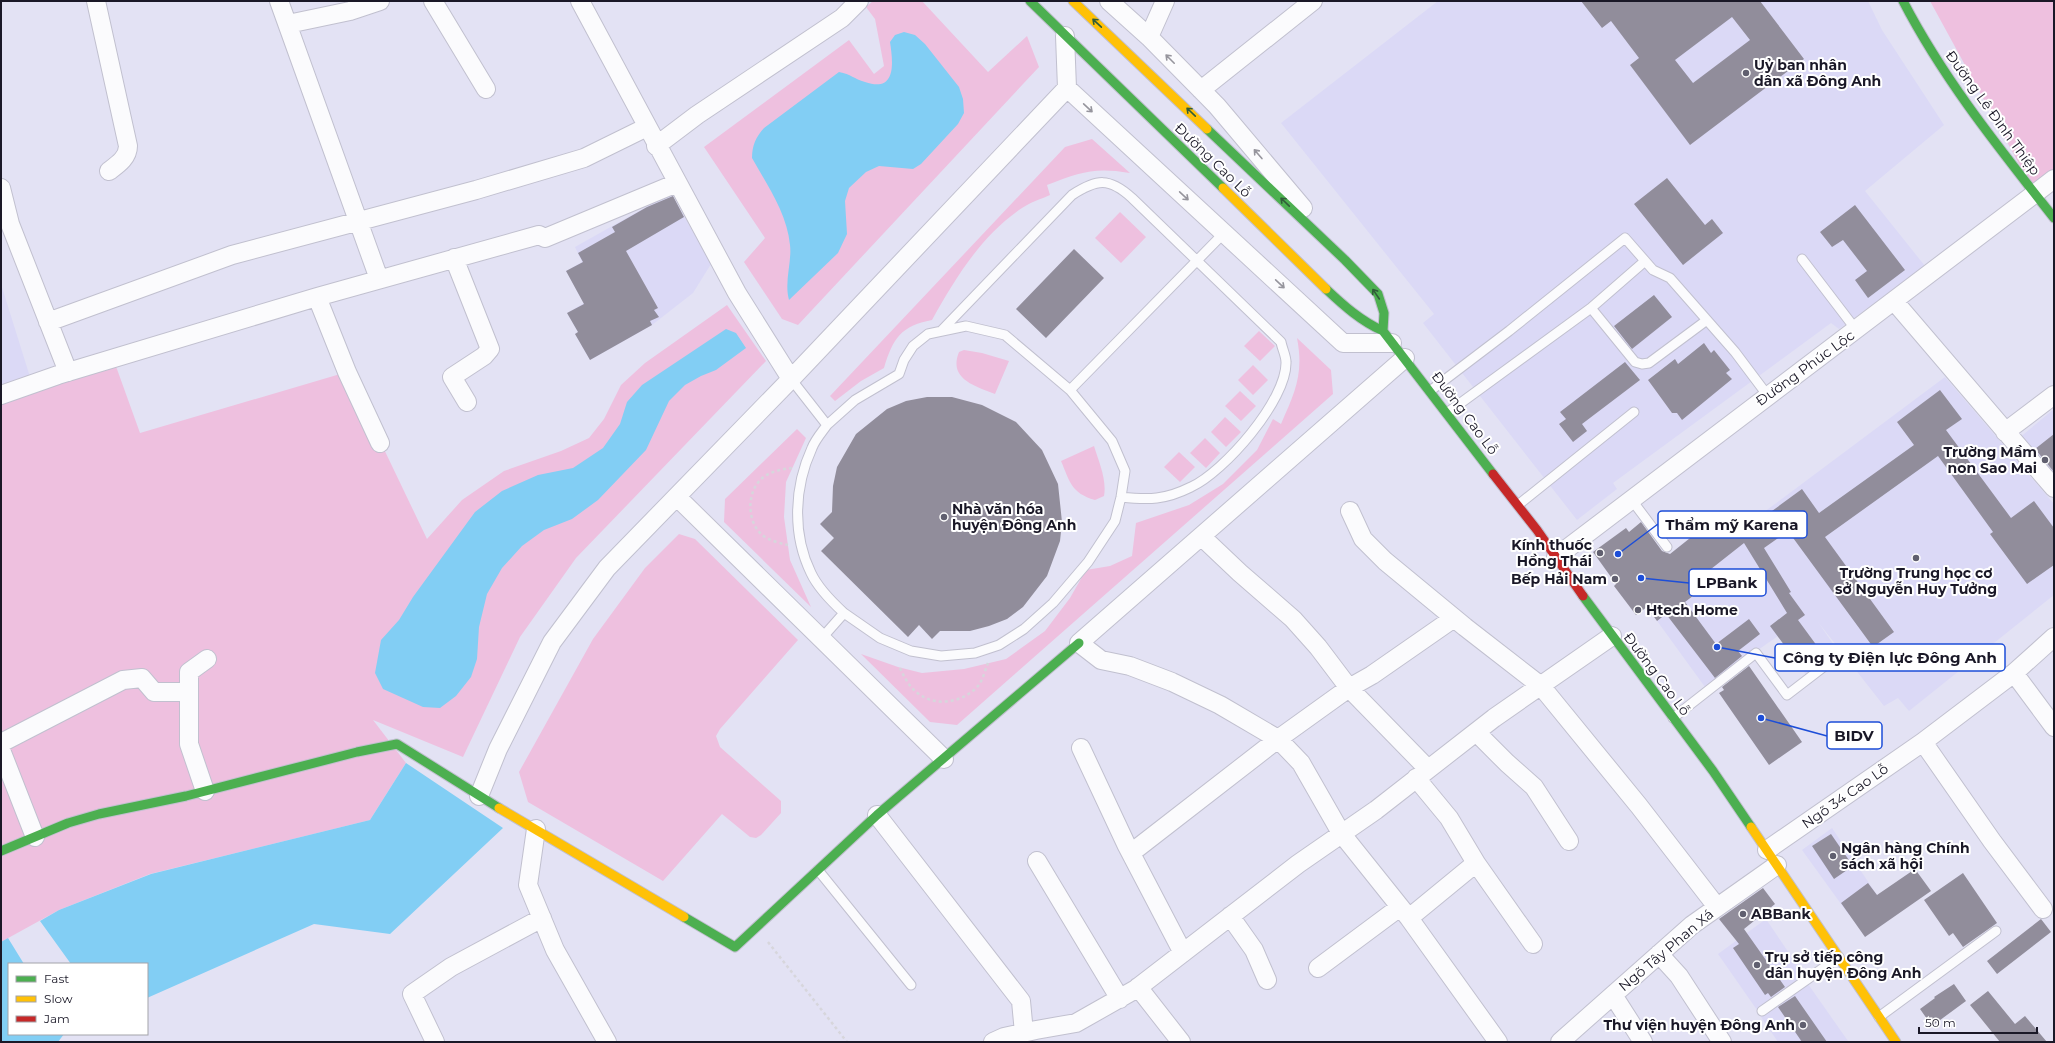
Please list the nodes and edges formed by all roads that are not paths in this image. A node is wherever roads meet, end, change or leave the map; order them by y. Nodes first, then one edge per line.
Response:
1 (96, 1) edge
2 (279, 1) edge
3 (380, 1) edge
4 (433, 1) edge
5 (580, 1) edge
6 (859, 1) edge
7 (1030, 1) edge
8 (1073, 1) edge
9 (1109, 1) edge
10 (1165, 1) edge
11 (1313, 1) edge
12 (1903, 1) edge
13 (288, 24) junction
14 (1065, 36) junction
15 (1149, 37) junction
16 (1067, 88) junction
17 (486, 89) dead end
18 (1201, 90) junction
19 (647, 127) junction
20 (656, 146) junction
21 (109, 172) dead end
22 (2054, 179) edge
23 (677, 183) junction
24 (1, 188) edge
25 (2035, 194) junction
26 (2054, 218) edge
27 (358, 221) junction
28 (1224, 233) junction
29 (454, 258) junction
30 (1802, 259) dead end
31 (1196, 260) junction
32 (1345, 260) junction
33 (1645, 261) junction
34 (379, 279) junction
35 (317, 297) junction
36 (1894, 301) junction
37 (1591, 308) junction
38 (1708, 320) junction
39 (48, 322) junction
40 (942, 330) junction
41 (1856, 331) junction
42 (1388, 337) junction
43 (1405, 358) junction
44 (68, 372) junction
45 (791, 379) junction
46 (1070, 390) junction
47 (1430, 391) junction
48 (1, 395) edge
49 (2054, 395) edge
50 (1768, 396) junction
51 (467, 402) dead end
52 (1634, 412) dead end
53 (1447, 413) junction
54 (827, 425) junction
55 (2005, 432) junction
56 (380, 443) dead end
57 (2054, 488) edge
58 (677, 497) junction
59 (1120, 497) junction
60 (1631, 499) junction
61 (1518, 505) junction
62 (1350, 511) dead end
63 (1202, 537) junction
64 (1667, 548) dead end
65 (1556, 557) junction
66 (844, 613) junction
67 (1454, 618) junction
68 (1612, 636) junction
69 (2054, 638) edge
70 (821, 639) junction
71 (1079, 643) junction
72 (207, 659) dead end
73 (1830, 662) dead end
74 (2014, 673) junction
75 (1541, 686) junction
76 (1350, 688) junction
77 (188, 692) junction
78 (1673, 718) junction
79 (2054, 727) edge
80 (1476, 732) junction
81 (1278, 739) junction
82 (1923, 742) junction
83 (1, 743) edge
84 (1081, 748) dead end
85 (1, 750) edge
86 (944, 759) junction
87 (1422, 774) junction
88 (205, 792) junction
89 (479, 796) junction
90 (877, 815) junction
91 (536, 829) junction
92 (1341, 833) junction
93 (35, 837) junction
94 (1570, 841) dead end
95 (1767, 850) junction
96 (1, 851) edge
97 (1131, 853) junction
98 (1037, 861) dead end
99 (1476, 863) junction
100 (1776, 865) junction
101 (817, 870) junction
102 (1717, 907) junction
103 (2043, 909) dead end
104 (1405, 912) junction
105 (1230, 916) junction
106 (542, 918) junction
107 (1996, 931) dead end
108 (1533, 944) dead end
109 (1183, 953) junction
110 (1659, 954) junction
111 (1839, 957) junction
112 (1318, 968) dead end
113 (1267, 980) dead end
114 (911, 985) dead end
115 (1138, 986) junction
116 (1613, 995) junction
117 (1120, 999) junction
118 (1762, 1011) dead end
119 (1879, 1016) junction
120 (1016, 1037) edge
121 (435, 1042) edge
122 (607, 1042) edge
123 (993, 1042) edge
124 (1181, 1042) edge
125 (1498, 1042) edge
126 (1560, 1042) edge
127 (1643, 1042) edge
128 (1722, 1042) edge
129 (1896, 1042) edge

1 - 21 street
2 - 13 street
3 - 13 street
4 - 17 street
5 - 19 street
6 - 20 street
7 - 14 main road, Đường Cao Lỗ
32 -> 8 main road, Đường Cao Lỗ
9 - 15 street
10 - 15 street
11 - 18 street
12 - 25 main road, Đường Lê Đình Thiệp
13 - 27 street
14 - 16 street
14 - 42 main road, Đường Cao Lỗ
18 -> 15 street
16 -> 28 street
16 - 45 street
32 -> 18 street
19 - 20 street
19 - 27 street
20 - 23 street
22 - 25 street, Đường Phúc Lộc
23 - 29 street
23 - 45 street
24 - 39 street
25 - 26 main road, Đường Lê Đình Thiệp
25 - 36 street, Đường Phúc Lộc
27 - 34 street
27 - 39 street
28 - 31 lane
28 -> 42 street
29 - 34 street
29 - 51 street
30 - 41 lane
31 - 40 lane
31 - 46 lane
31 - 59 lane
42 -> 32 main road, Đường Cao Lỗ
33 - 37 lane
33 - 38 lane
33 - 47 lane
34 - 35 street
35 - 44 street
35 - 56 street
36 - 41 street, Đường Phúc Lộc
36 - 55 street
37 - 38 lane
37 - 53 lane
38 - 50 lane
39 - 44 street
40 - 46 lane
40 - 54 lane
41 - 50 street, Đường Phúc Lộc
42 - 43 main road, Đường Cao Lỗ
43 - 47 main road, Đường Cao Lỗ
43 - 63 street
44 - 48 street
45 - 54 lane
45 - 58 street
46 - 59 lane
47 - 53 main road, Đường Cao Lỗ
49 - 55 street
50 - 60 street, Đường Phúc Lộc
52 - 61 lane
53 - 61 main road, Đường Cao Lỗ
54 - 66 lane
55 - 57 street
58 - 70 street
58 - 89 street
59 - 66 lane
60 - 64 lane
60 - 65 street, Đường Phúc Lộc
61 - 65 main road, Đường Cao Lỗ
62 - 67 street
63 - 71 street
63 - 76 street
65 - 68 main road, Đường Cao Lỗ
66 - 70 lane
67 - 75 street
67 - 76 street
68 - 75 street
68 - 78 main road, Đường Cao Lỗ
69 - 74 street, Ngõ 34 Cao Lỗ
70 - 86 street
71 - 81 street
71 - 86 main road
72 - 77 street
73 - 78 lane
74 - 79 street
74 - 82 street, Ngõ 34 Cao Lỗ
75 - 80 street
75 - 102 street
76 - 81 street
76 - 87 street
77 - 83 street
77 - 88 street
78 - 95 main road, Đường Cao Lỗ
80 - 87 street
80 - 94 street
81 - 92 street
81 - 97 street
82 - 95 street, Ngõ 34 Cao Lỗ
82 - 103 street
84 - 97 street
85 - 93 street
86 - 90 main road
87 - 92 street
87 - 99 street
88 - 89 main road
88 - 93 main road
89 - 91 main road
90 - 101 main road
90 - 120 street
91 - 101 main road
91 - 106 street
92 - 104 street
92 - 105 street
93 - 96 main road
95 - 100 main road, Đường Cao Lỗ
97 - 109 street
98 - 117 street
99 - 104 street
99 - 108 street
100 - 102 street, Ngõ Tây Phan Xá
100 - 111 main road, Đường Cao Lỗ
101 - 114 lane
102 - 110 street, Ngõ Tây Phan Xá
104 - 112 street
104 - 125 street
105 - 109 street
105 - 113 street
106 - 121 street
106 - 122 street
107 - 119 lane
109 - 115 street
110 - 116 street, Ngõ Tây Phan Xá
110 - 128 street
111 - 118 lane
111 - 119 main road, Đường Cao Lỗ
115 - 117 street
115 - 124 street
116 - 126 street, Ngõ Tây Phan Xá
116 - 127 street
117 - 120 street
119 - 129 main road, Đường Cao Lỗ
120 - 123 street

